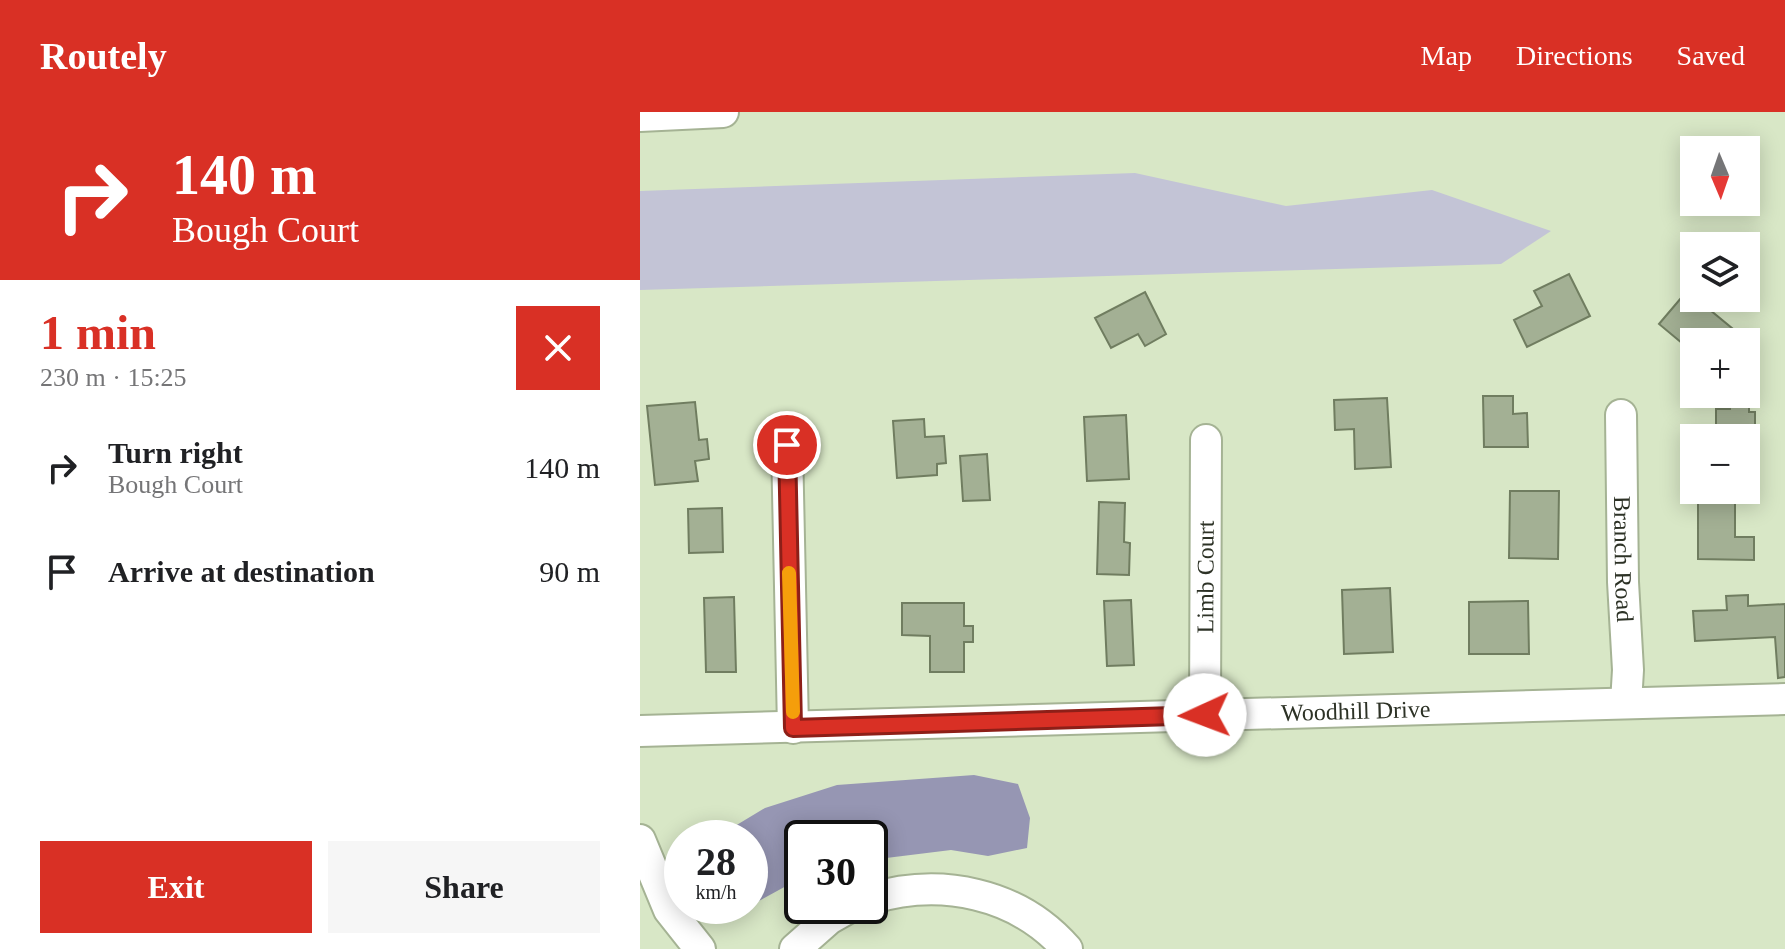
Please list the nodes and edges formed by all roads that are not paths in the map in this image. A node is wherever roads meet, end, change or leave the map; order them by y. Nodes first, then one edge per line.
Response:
1 (723, 112) edge
2 (640, 116) edge
3 (1621, 415) dead end
4 (1206, 440) dead end
5 (787, 445) dead end
6 (1785, 699) edge
7 (1626, 703) junction
8 (1205, 715) junction
9 (793, 728) junction
10 (640, 731) edge
11 (640, 840) edge
12 (888, 895) edge
13 (823, 924) edge
14 (700, 949) edge
15 (795, 949) edge
16 (1067, 949) edge

1 - 2 street
3 - 7 street, Branch Road
4 - 8 street, Limb Court
5 - 9 street
6 - 7 street, Woodhill Drive
7 - 8 street, Woodhill Drive
8 - 9 street, Woodhill Drive
9 - 10 street, Woodhill Drive
11 - 14 street
12 - 16 street
13 - 15 street

